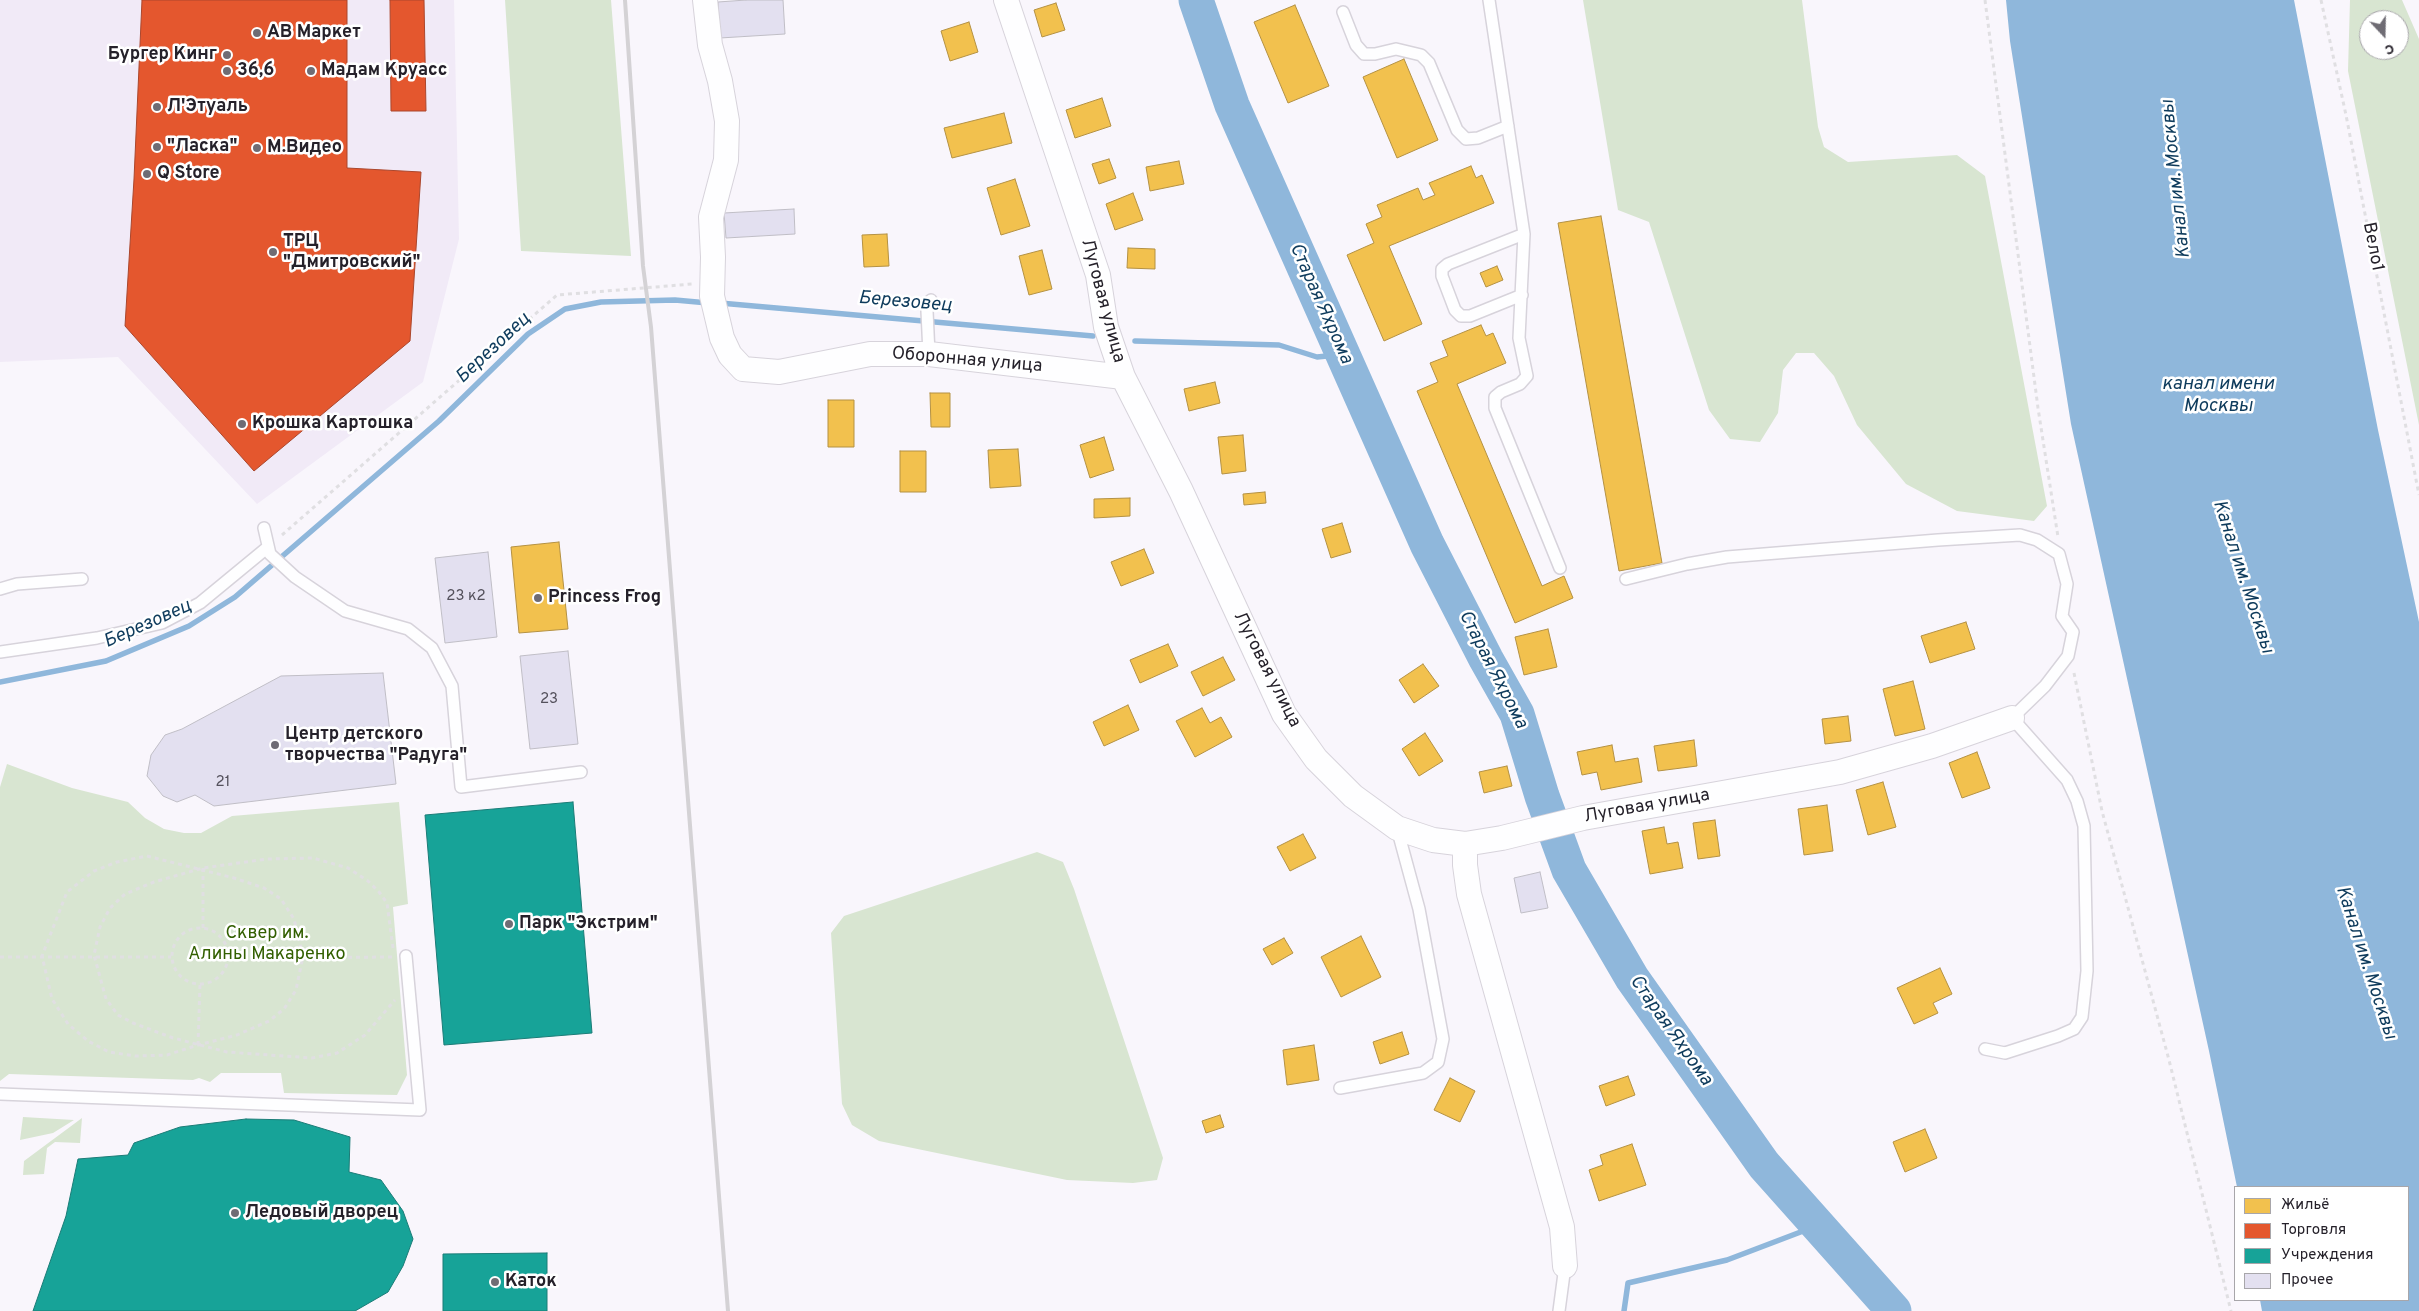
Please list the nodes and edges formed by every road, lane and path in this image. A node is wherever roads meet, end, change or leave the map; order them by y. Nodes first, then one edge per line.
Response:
1 (705, 0) edge
2 (1006, 0) edge
3 (1489, 0) edge
4 (1985, 0) edge
5 (2321, 0) edge
6 (1343, 12) dead end
7 (1508, 126) junction
8 (1524, 234) junction
9 (1522, 295) junction
10 (713, 297) junction
11 (929, 305) dead end
12 (929, 354) junction
13 (1123, 377) junction
14 (2419, 495) edge
15 (264, 528) dead end
16 (269, 550) junction
17 (2059, 554) junction
18 (1560, 568) dead end
19 (82, 579) dead end
20 (1626, 579) dead end
21 (0, 589) edge
22 (2069, 650) junction
23 (0, 652) edge
24 (2012, 718) junction
25 (581, 772) dead end
26 (1397, 828) junction
27 (1465, 844) junction
28 (203, 868) junction
29 (203, 928) junction
30 (42, 956) junction
31 (94, 956) junction
32 (304, 956) junction
33 (406, 956) joint
34 (0, 957) edge
35 (171, 957) junction
36 (394, 957) junction
37 (228, 958) junction
38 (395, 967) dead end
39 (200, 985) junction
40 (399, 996) dead end
41 (198, 1045) junction
42 (1985, 1049) dead end
43 (1340, 1088) dead end
44 (0, 1094) edge
45 (1565, 1266) joint
46 (1560, 1311) edge
47 (2231, 1311) edge

1 - 10 street, Оборонная улица
2 - 13 street, Луговая улица
3 - 7 lane
4 - 17 path
5 - 14 path, Вело1
6 - 7 lane
7 - 8 lane
8 - 9 lane
8 - 9 lane
9 - 18 lane
10 - 12 street, Оборонная улица
10 - 16 path
11 - 12 lane
12 - 13 street, Оборонная улица
13 - 26 street, Луговая улица
15 - 16 lane
16 - 23 lane
16 - 25 lane
17 - 20 lane
17 - 22 lane
19 - 21 lane
22 - 24 lane
22 - 47 path
24 - 27 street, Луговая улица
24 - 42 lane
26 - 27 street, Луговая улица
26 - 43 lane
27 - 45 street
28 - 29 path
28 - 30 path
28 - 31 path
28 - 32 path
28 - 36 path
29 - 35 path
29 - 37 path
30 - 31 path
30 - 34 path
30 - 41 path
31 - 35 path
31 - 41 path
32 - 36 path
32 - 37 path
32 - 41 path
33 - 36 path
33 - 44 lane
35 - 39 path
36 - 38 path
37 - 39 path
39 - 41 path
40 - 41 path
45 - 46 lane

